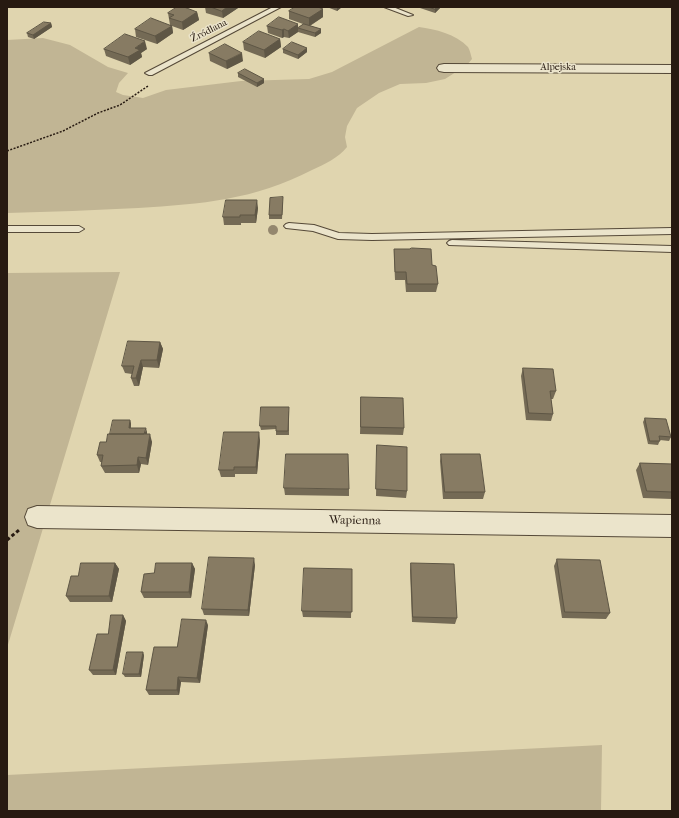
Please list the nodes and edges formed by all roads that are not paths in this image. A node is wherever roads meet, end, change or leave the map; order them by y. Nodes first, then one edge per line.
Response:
1 (278, 7) edge
2 (387, 7) edge
3 (410, 15) dead end
4 (444, 68) dead end
5 (672, 69) edge
6 (152, 72) road end
7 (289, 226) dead end
8 (7, 229) edge
9 (80, 229) dead end
10 (672, 231) edge
11 (452, 243) dead end
12 (672, 249) edge
13 (37, 516) dead end
14 (672, 526) edge

1 - 6 lane, Źródlana
2 - 3 lane
4 - 5 street, Alpejska
7 - 10 lane
8 - 9 lane
11 - 12 lane
13 - 14 street, Wapienna

